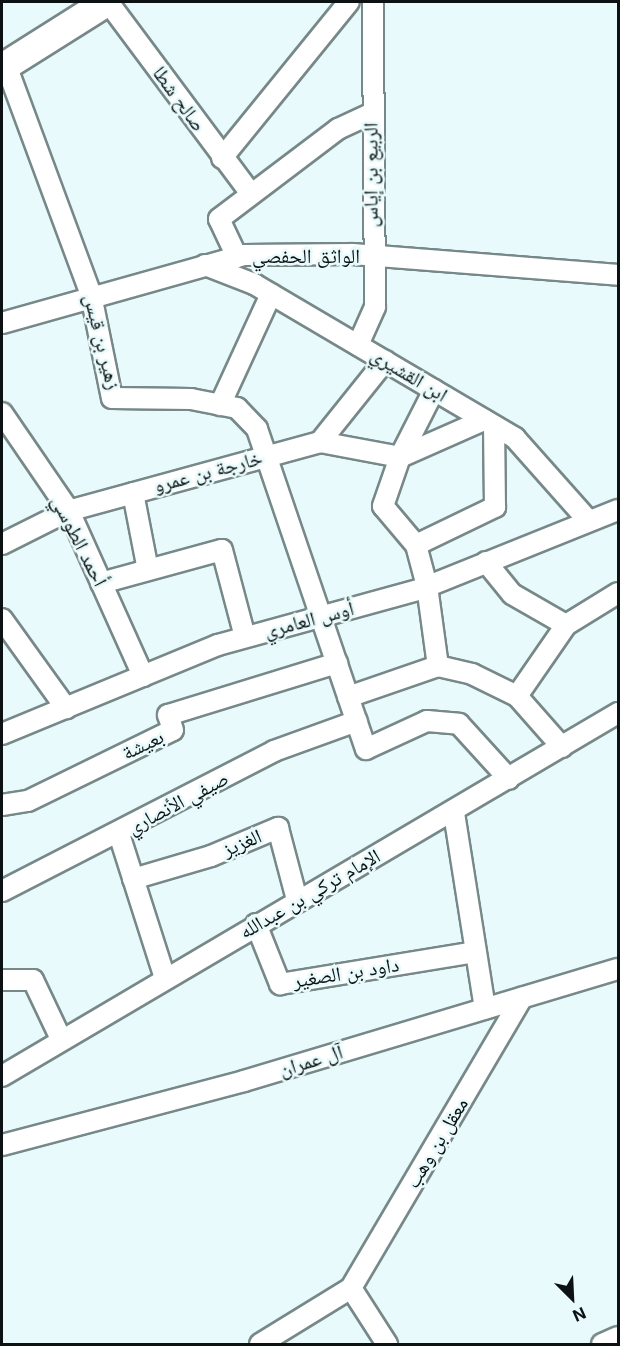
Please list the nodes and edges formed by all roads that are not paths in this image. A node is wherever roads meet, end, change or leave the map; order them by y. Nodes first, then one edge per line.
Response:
1 (107, 2) edge
2 (349, 2) edge
3 (373, 2) edge
4 (4, 67) edge
5 (372, 112) junction
6 (222, 158) junction
7 (251, 194) junction
8 (371, 256) junction
9 (237, 257) junction
10 (205, 265) junction
11 (618, 275) edge
12 (271, 294) junction
13 (91, 295) junction
14 (2, 323) edge
15 (358, 345) junction
16 (385, 361) junction
17 (434, 390) junction
18 (220, 405) junction
19 (2, 413) edge
20 (489, 423) junction
21 (320, 442) junction
22 (266, 456) junction
23 (400, 457) junction
24 (133, 493) junction
25 (618, 510) edge
26 (69, 511) junction
27 (587, 519) junction
28 (2, 544) edge
29 (416, 545) junction
30 (486, 562) junction
31 (148, 570) junction
32 (101, 583) junction
33 (427, 586) junction
34 (618, 593) edge
35 (321, 616) junction
36 (2, 619) edge
37 (566, 625) junction
38 (245, 637) junction
39 (337, 663) junction
40 (438, 666) junction
41 (143, 676) junction
42 (517, 696) junction
43 (348, 697) junction
44 (66, 708) junction
45 (618, 713) edge
46 (357, 721) junction
47 (2, 734) edge
48 (562, 747) junction
49 (509, 779) junction
50 (2, 805) edge
51 (454, 813) junction
52 (119, 834) junction
53 (133, 879) junction
54 (2, 891) edge
55 (297, 900) junction
56 (256, 924) junction
57 (475, 952) junction
58 (618, 969) edge
59 (165, 978) junction
60 (2, 980) edge
61 (522, 998) junction
62 (485, 1009) junction
63 (61, 1039) junction
64 (2, 1076) edge
65 (2, 1145) edge
66 (351, 1288) junction
67 (618, 1338) edge
68 (381, 1342) edge
69 (260, 1344) edge
70 (602, 1344) edge

1 - 4 street
1 - 6 street, صالح شطا
2 - 6 street
3 - 5 street, الربيع بن إياس
4 - 13 street, زهير بن قيس
5 - 7 street
5 - 8 street, الربيع بن إياس
6 - 7 street, صالح شطا
7 - 9 street
8 - 9 street, الواثق الحفصي
8 - 11 street, الواثق الحفصي
8 - 15 street, الربيع بن إياس
9 - 10 street, الواثق الحفصي
10 - 12 street, ابن القشيري
10 - 13 street, الواثق الحفصي
12 - 15 street, ابن القشيري
12 - 18 street
13 - 14 street, الواثق الحفصي
13 - 18 street, زهير بن قيس
15 - 16 street, ابن القشيري
16 - 17 street, ابن القشيري
16 - 21 street
17 - 20 street, ابن القشيري
17 - 23 street
18 - 22 street, زهير بن قيس
19 - 26 street, أحمد الطوسي
20 - 23 street
20 - 27 street, ابن القشيري
20 - 29 street
21 - 22 street, خارجة بن عمرو
21 - 23 street
22 - 24 street, خارجة بن عمرو
22 - 35 street, زهير بن قيس
23 - 29 street
24 - 26 street, خارجة بن عمرو
24 - 31 street
25 - 27 street, أوس العامري
26 - 28 street, خارجة بن عمرو
26 - 32 street, أحمد الطوسي
27 - 30 street, أوس العامري
29 - 33 street
30 - 33 street, أوس العامري
30 - 37 street
31 - 32 street
31 - 38 street
32 - 41 street, أحمد الطوسي
33 - 35 street, أوس العامري
33 - 40 street
34 - 37 street
35 - 38 street, أوس العامري
35 - 39 street, زهير بن قيس
36 - 44 street
37 - 42 street
38 - 41 street, أوس العامري
39 - 43 street, زهير بن قيس
39 - 50 street, بعيشة
40 - 42 street
40 - 43 street
41 - 44 street, أوس العامري
42 - 48 street
43 - 46 street, زهير بن قيس
44 - 47 street, أوس العامري
45 - 48 street, الإمام تركي بن عبدالله
46 - 49 street, زهير بن قيس
46 - 52 street, صيفي الأنصاري
48 - 49 street, الإمام تركي بن عبدالله
49 - 51 street, الإمام تركي بن عبدالله
51 - 55 street, الإمام تركي بن عبدالله
51 - 57 street
52 - 53 street
52 - 54 street, صيفي الأنصاري
53 - 55 street, الغزيز
53 - 59 street
55 - 56 street, الإمام تركي بن عبدالله
56 - 57 street, داود بن الصغير
56 - 59 street, الإمام تركي بن عبدالله
57 - 62 street
58 - 61 street, آل عمران
59 - 63 street, الإمام تركي بن عبدالله
60 - 63 street
61 - 62 street, آل عمران
61 - 66 street, معقل بن وهب
62 - 65 street, آل عمران
63 - 64 street, الإمام تركي بن عبدالله
66 - 68 street
66 - 69 street
67 - 70 street

